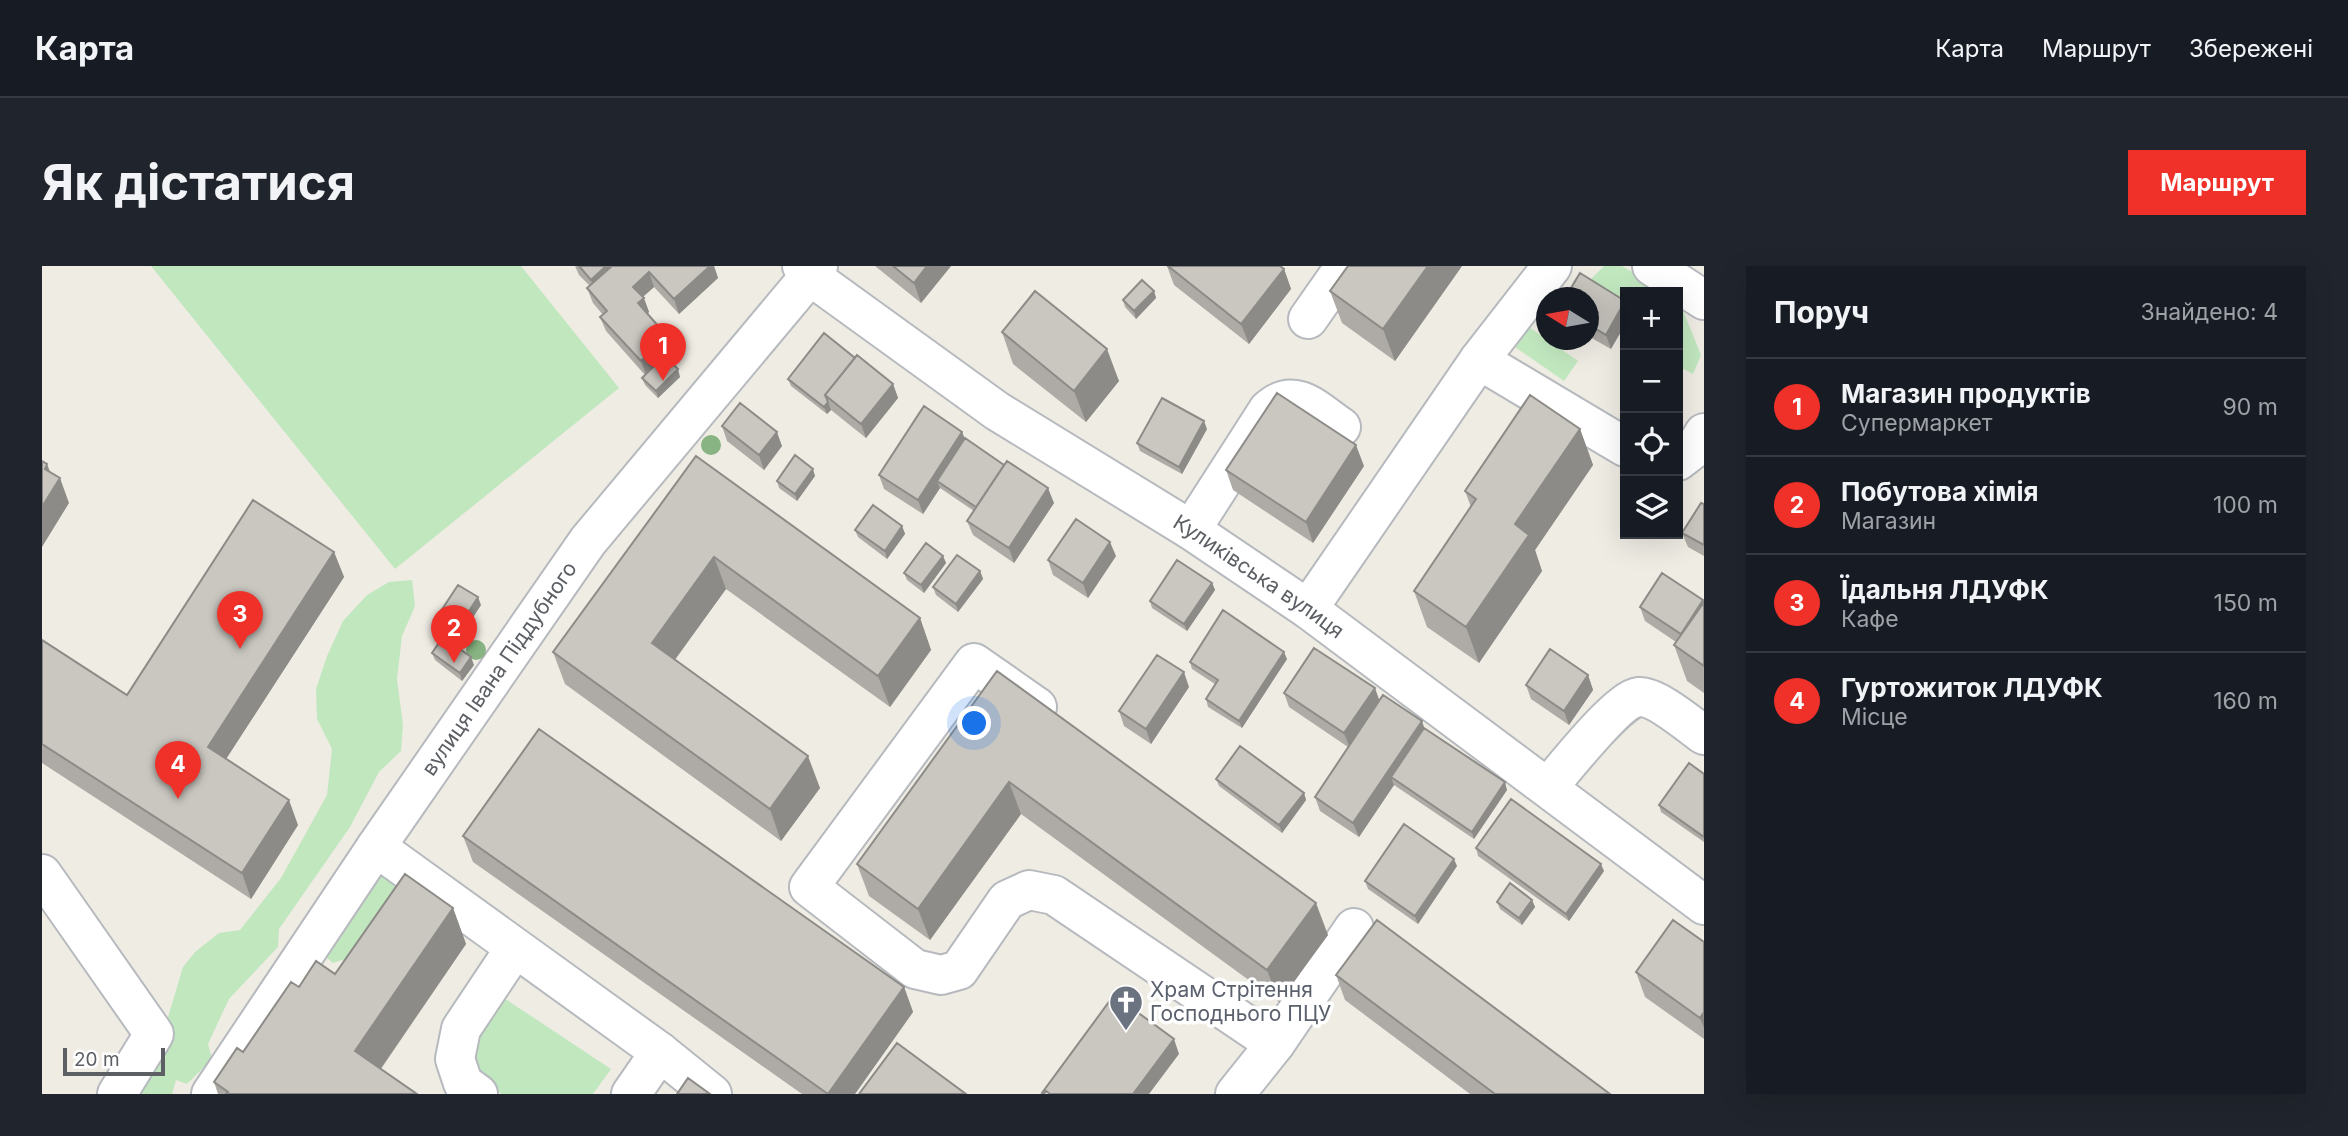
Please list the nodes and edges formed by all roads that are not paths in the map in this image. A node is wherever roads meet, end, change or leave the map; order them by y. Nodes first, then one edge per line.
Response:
1 (1552, 266) edge
2 (1652, 266) edge
3 (810, 269) edge
4 (1335, 270) edge
5 (1704, 300) edge
6 (1308, 319) dead end
7 (1479, 360) junction
8 (1342, 427) dead end
9 (1704, 433) edge
10 (1620, 444) edge
11 (1683, 457) edge
12 (1191, 530) junction
13 (1308, 609) junction
14 (1064, 726) edge
15 (1704, 735) edge
16 (1548, 787) junction
17 (376, 847) junction
18 (42, 874) edge
19 (1704, 905) edge
20 (1354, 928) dead end
21 (515, 948) junction
22 (1275, 1044) junction
23 (660, 1052) junction
24 (117, 1094) edge
25 (211, 1094) edge
26 (478, 1094) edge
27 (631, 1094) edge
28 (712, 1094) edge
29 (1235, 1094) edge

1 - 7 street
2 - 5 street
3 - 12 street, Куликівська вулиця
3 - 17 street, вулиця Івана Піддубного
4 - 6 street
7 - 10 street
7 - 13 street
8 - 12 street
9 - 11 street
12 - 13 street, Куликівська вулиця
13 - 16 street, Куликівська вулиця
14 - 22 street
15 - 16 street
16 - 19 street, Куликівська вулиця
17 - 21 street
17 - 25 street, вулиця Івана Піддубного
18 - 24 street
20 - 22 street
21 - 23 street
21 - 26 street
22 - 29 street
23 - 27 street
23 - 28 street

